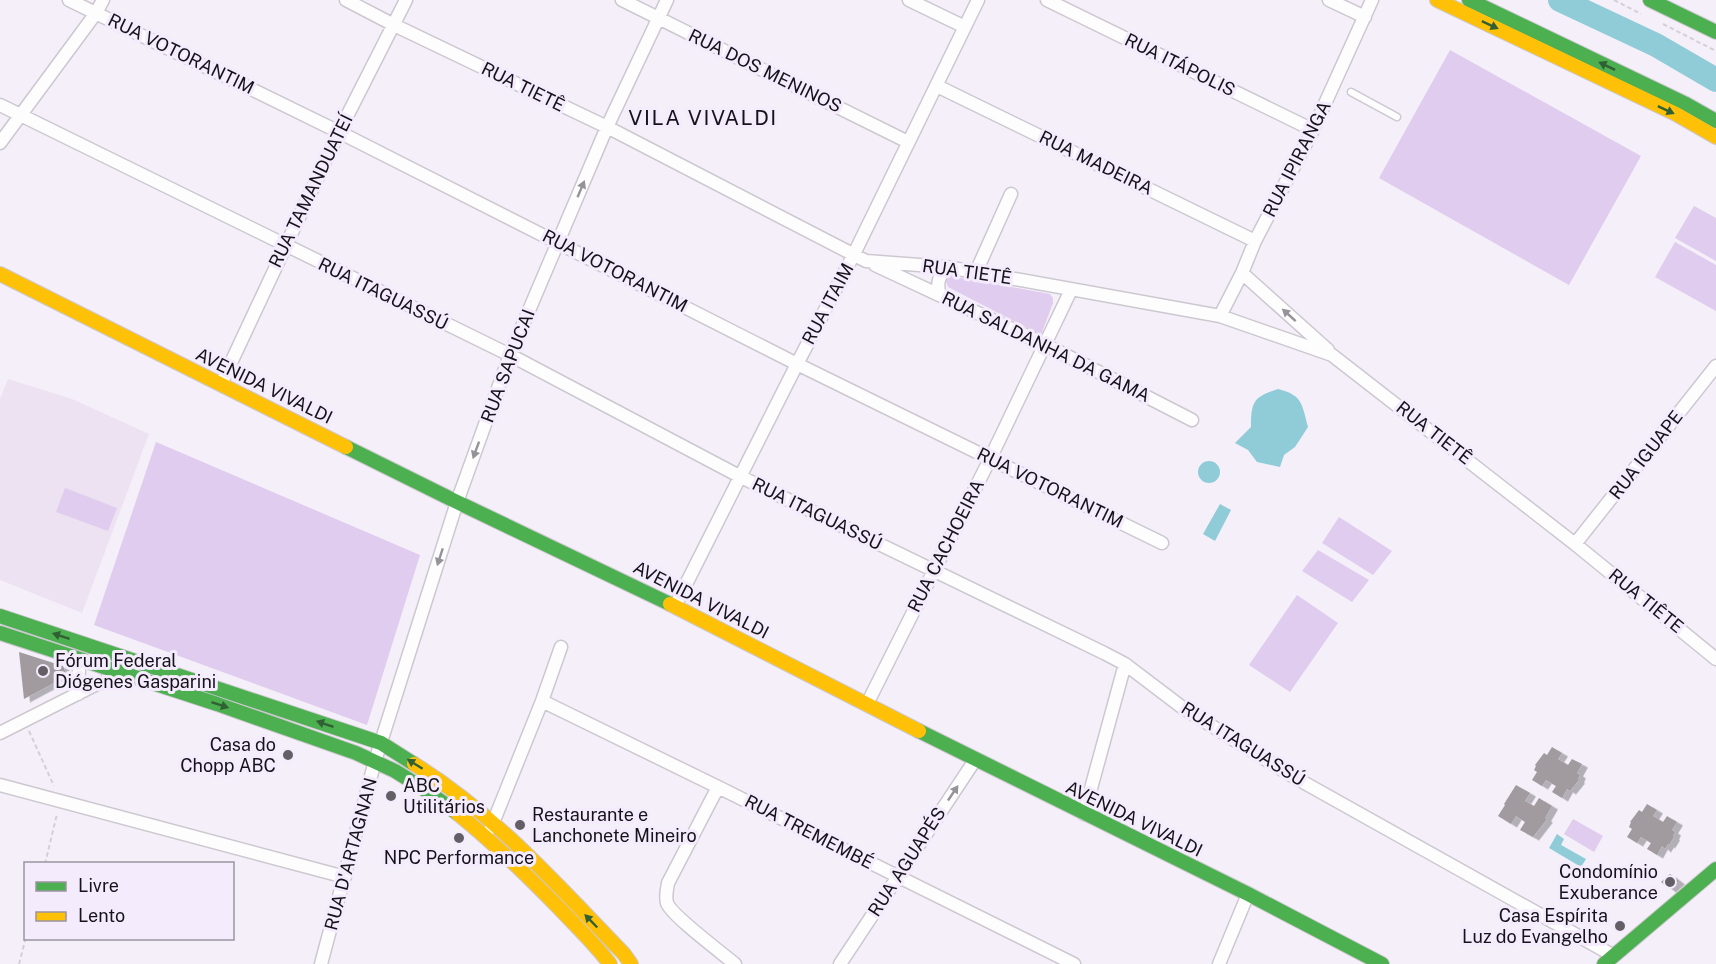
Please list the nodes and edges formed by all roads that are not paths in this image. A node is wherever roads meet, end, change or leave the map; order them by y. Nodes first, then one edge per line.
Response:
1 (69, 0) edge
2 (346, 0) edge
3 (406, 0) edge
4 (622, 0) edge
5 (667, 0) edge
6 (909, 0) edge
7 (978, 0) edge
8 (1047, 0) edge
9 (1329, 0) edge
10 (1372, 0) edge
11 (1437, 0) edge
12 (1469, 0) edge
13 (1650, 0) edge
14 (97, 5) edge
15 (1365, 17) junction
16 (659, 18) junction
17 (394, 25) junction
18 (965, 27) junction
19 (1716, 32) edge
20 (938, 86) junction
21 (1352, 92) dead end
22 (0, 105) edge
23 (20, 116) junction
24 (1397, 117) dead end
25 (1716, 121) edge
26 (607, 127) junction
27 (1313, 130) junction
28 (339, 132) junction
29 (1716, 137) edge
30 (908, 142) junction
31 (0, 143) edge
32 (1011, 194) dead end
33 (1255, 241) junction
34 (559, 243) junction
35 (285, 246) junction
36 (854, 254) junction
37 (866, 261) junction
38 (946, 267) junction
39 (976, 272) junction
40 (1242, 273) junction
41 (0, 274) edge
42 (1071, 290) junction
43 (940, 295) junction
44 (1220, 316) junction
45 (1046, 345) junction
46 (1332, 355) junction
47 (510, 356) junction
48 (797, 364) junction
49 (1715, 369) edge
50 (221, 384) junction
51 (1192, 420) dead end
52 (990, 459) junction
53 (741, 477) junction
54 (457, 502) junction
55 (1162, 543) dead end
56 (1575, 544) junction
57 (933, 571) junction
58 (675, 606) junction
59 (0, 616) edge
60 (0, 633) edge
61 (561, 648) dead end
62 (78, 658) junction
63 (1716, 659) edge
64 (1125, 664) junction
65 (125, 673) junction
66 (78, 694) junction
67 (542, 701) junction
68 (867, 704) junction
69 (0, 733) edge
70 (381, 743) junction
71 (975, 760) junction
72 (375, 761) junction
73 (0, 785) edge
74 (718, 787) junction
75 (1084, 814) junction
76 (494, 824) junction
77 (486, 837) junction
78 (1716, 870) edge
79 (897, 876) junction
80 (345, 878) junction
81 (1248, 894) junction
82 (1609, 960) edge
83 (321, 964) edge
84 (610, 964) edge
85 (631, 964) edge
86 (735, 964) edge
87 (840, 964) edge
88 (1074, 964) edge
89 (1219, 964) edge
90 (1382, 964) edge

1 - 14 street, RUA VOTORANTIM
2 - 17 street, RUA TIETÊ
3 - 17 street, RUA TAMANDUATEÍ
4 - 16 street, RUA DOS MENINOS
5 - 16 street, RUA SAPUCAI
6 - 18 street
7 - 18 street, RUA ITAIM
8 - 27 street, RUA ITÁPOLIS
9 - 15 street
10 - 15 street, RUA IPIRANGA
11 -> 29 main road
25 -> 12 main road
13 - 19 main road
14 - 23 street
14 - 28 street, RUA VOTORANTIM
15 - 27 street, RUA IPIRANGA
16 - 26 street, RUA SAPUCAI
16 - 30 street, RUA DOS MENINOS
17 - 26 street, RUA TIETÊ
17 - 28 street, RUA TAMANDUATEÍ
18 - 20 street, RUA ITAIM
20 - 30 street, RUA ITAIM
20 - 33 street, RUA MADEIRA
21 - 24 lane
22 - 23 street, RUA ITAGUASSÚ
23 - 31 street
23 - 35 street, RUA ITAGUASSÚ
34 -> 26 street, RUA SAPUCAI
26 - 36 street, RUA TIETÊ
27 - 33 street, RUA IPIRANGA
28 - 34 street, RUA VOTORANTIM
28 - 35 street, RUA TAMANDUATEÍ
30 - 36 street, RUA ITAIM
32 - 39 street
33 - 40 street, RUA IPIRANGA
34 - 47 street, RUA SAPUCAI
34 - 48 street, RUA VOTORANTIM
35 - 47 street, RUA ITAGUASSÚ
35 - 50 street, RUA TAMANDUATEÍ
36 - 37 street, RUA TIETÊ
36 - 48 street, RUA ITAIM
37 - 38 street, RUA TIETÊ
37 - 43 street, RUA SALDANHA DA GAMA
38 - 39 street, RUA TIETÊ
38 - 43 street
39 - 42 street, RUA TIETÊ
40 - 44 street, RUA IPIRANGA
46 -> 40 street
41 - 50 main road, AVENIDA VIVALDI
42 - 44 street, RUA TIETÊ
42 - 45 street, RUA CACHOEIRA
43 - 45 street, RUA SALDANHA DA GAMA
44 - 46 street, RUA TIETÊ
45 - 51 street, RUA SALDANHA DA GAMA
45 - 52 street, RUA CACHOEIRA
46 - 56 street, RUA TIETÊ
47 - 53 street, RUA ITAGUASSÚ
47 -> 54 street, RUA SAPUCAI
48 - 52 street, RUA VOTORANTIM
48 - 53 street, RUA ITAIM
49 - 56 street, RUA IGUAPE
50 - 54 main road, AVENIDA VIVALDI
52 - 55 street, RUA VOTORANTIM
52 - 57 street, RUA CACHOEIRA
53 - 57 street, RUA ITAGUASSÚ
53 - 58 street, RUA ITAIM
54 - 58 main road, AVENIDA VIVALDI
54 -> 70 street, RUA SAPUCAI
56 - 63 street, RUA TIÊTE
57 - 64 street, RUA ITAGUASSÚ
57 - 68 street, RUA CACHOEIRA
58 - 68 main road, AVENIDA VIVALDI
70 -> 59 main road
60 - 62 main road
61 - 67 street
62 - 65 main road
62 - 66 street
64 - 75 street
64 - 82 street, RUA ITAGUASSÚ
65 - 66 street
65 -> 72 main road
66 - 69 street
67 - 74 street, RUA TREMEMBÉ
67 - 76 street
68 - 71 main road, AVENIDA VIVALDI
70 - 72 street, RUA D'ARTAGNAN
76 -> 70 main road
71 - 75 main road, AVENIDA VIVALDI
79 -> 71 street, RUA AGUAPÉS
72 - 77 main road
72 - 80 street, RUA D'ARTAGNAN
73 - 80 street
74 - 79 street, RUA TREMEMBÉ
74 - 86 street
75 - 81 main road, AVENIDA VIVALDI
76 - 77 street
85 -> 76 main road
77 - 84 main road
78 - 82 main road
79 - 87 street, RUA AGUAPÉS
79 - 88 street, RUA TREMEMBÉ
80 - 83 street, RUA D'ARTAGNAN
81 - 89 street
81 - 90 main road, AVENIDA VIVALDI

